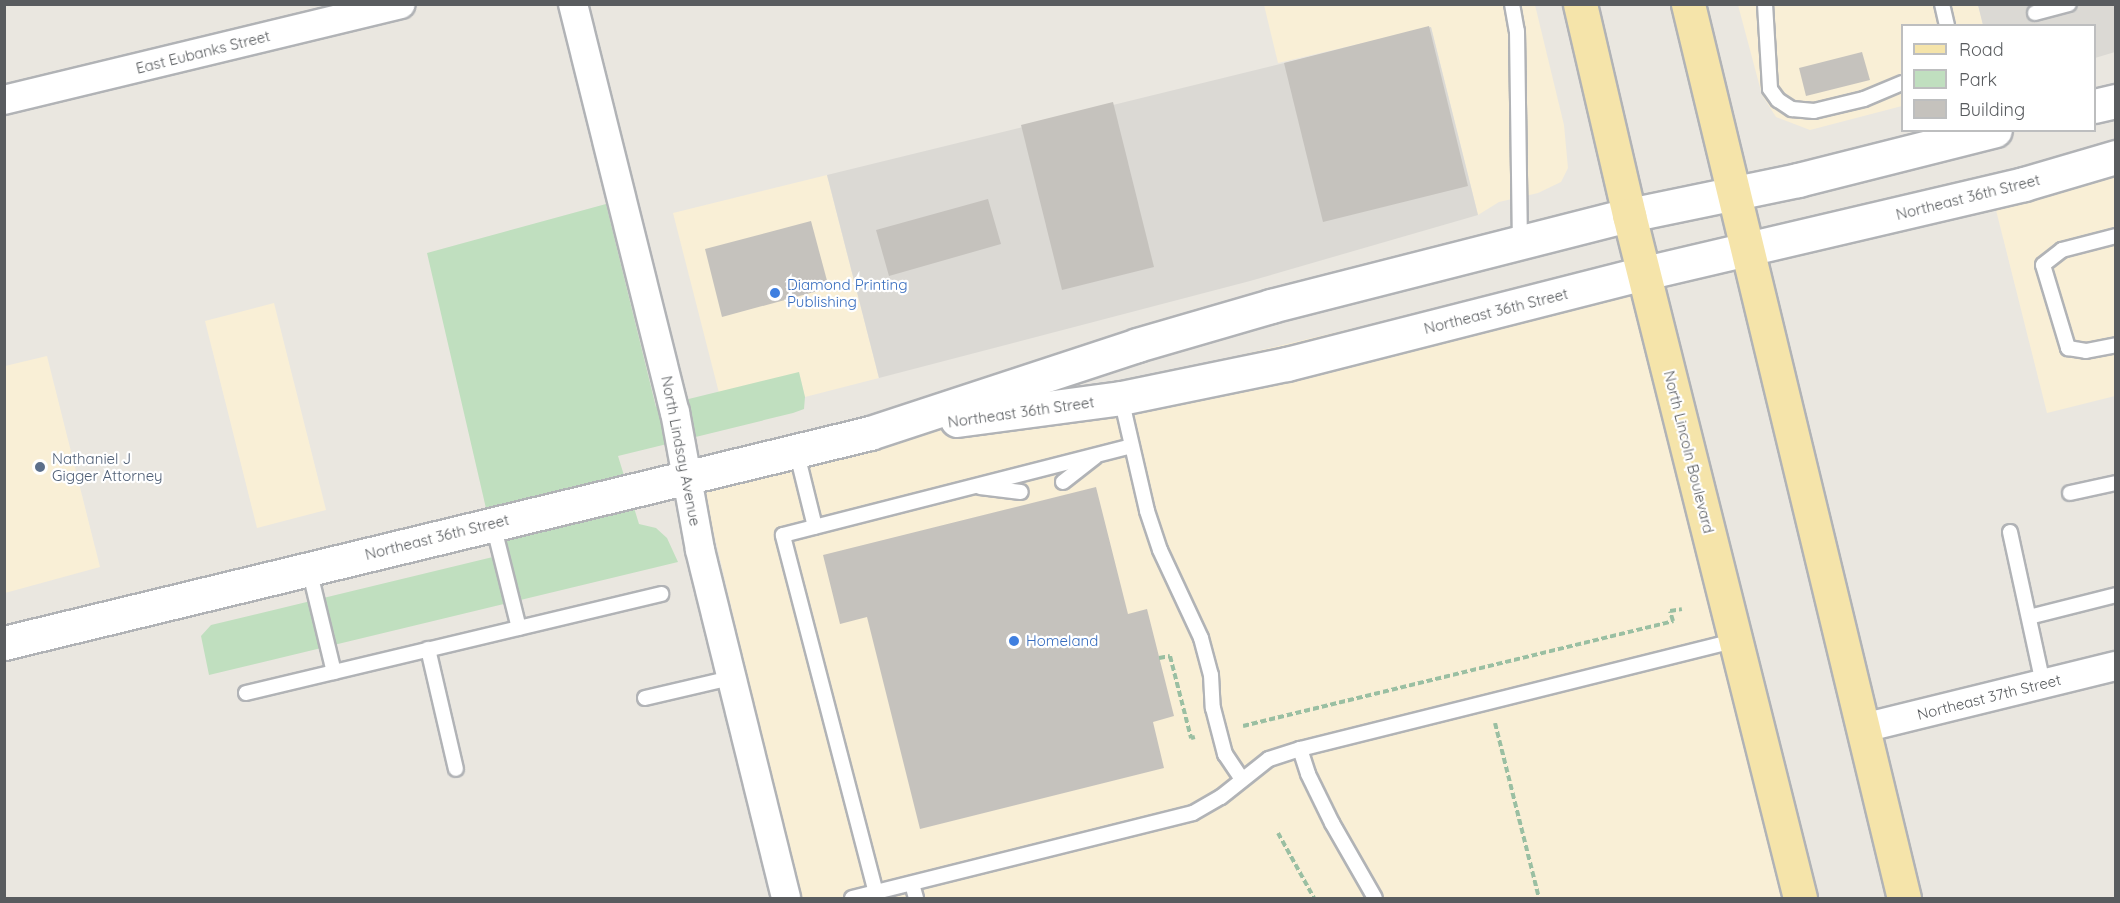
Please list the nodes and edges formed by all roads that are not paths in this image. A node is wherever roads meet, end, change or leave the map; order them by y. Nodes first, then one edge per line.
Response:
1 (401, 4) edge
2 (573, 4) edge
3 (1512, 4) edge
4 (1580, 4) edge
5 (1688, 4) edge
6 (1765, 4) edge
7 (1942, 4) edge
8 (2069, 4) edge
9 (2033, 14) edge
10 (1947, 24) edge
11 (1901, 83) edge
12 (4, 100) edge
13 (2115, 101) edge
14 (2096, 106) edge
15 (1983, 132) edge
16 (2115, 157) edge
17 (1734, 194) junction
18 (1629, 215) junction
19 (2115, 236) edge
20 (1521, 243) junction
21 (1748, 250) junction
22 (1645, 273) junction
23 (2115, 345) edge
24 (1121, 398) junction
25 (870, 433) junction
26 (1131, 446) junction
27 (796, 450) junction
28 (1099, 454) junction
29 (687, 477) junction
30 (1063, 482) dead end
31 (2115, 483) edge
32 (972, 486) junction
33 (1021, 492) dead end
34 (2070, 494) dead end
35 (493, 524) junction
36 (814, 527) junction
37 (2010, 532) dead end
38 (309, 568) junction
39 (661, 594) dead end
40 (2115, 595) edge
41 (2029, 616) junction
42 (519, 628) junction
43 (1736, 640) junction
44 (4, 643) edge
45 (428, 649) junction
46 (2115, 666) edge
47 (334, 672) junction
48 (731, 678) junction
49 (2043, 683) junction
50 (246, 693) dead end
51 (645, 698) dead end
52 (1863, 728) junction
53 (1300, 749) junction
54 (456, 770) dead end
55 (1242, 778) junction
56 (912, 884) junction
57 (876, 893) junction
58 (786, 898) edge
59 (852, 898) edge
60 (916, 898) edge
61 (1375, 898) edge
62 (1800, 898) edge
63 (1904, 898) edge

1 - 12 street, East Eubanks Street
2 - 29 street, North Lindsay Avenue
3 - 20 lane
4 - 18 main road, North Lincoln Boulevard
5 - 17 main road
6 - 11 lane
7 - 10 lane
8 - 9 lane
13 - 14 main road
15 - 17 main road, Northeast 36th Street
16 - 21 main road, Northeast 36th Street
17 - 18 main road, Northeast 36th Street
17 - 21 main road
18 - 20 main road, Northeast 36th Street
18 - 22 main road, North Lincoln Boulevard
19 - 23 lane
20 - 25 main road, Northeast 36th Street
21 - 22 main road, Northeast 36th Street
21 - 52 main road
22 - 24 main road, Northeast 36th Street
22 - 43 main road, North Lincoln Boulevard
24 - 25 main road, Northeast 36th Street
24 - 26 lane
25 - 27 main road, Northeast 36th Street
26 - 28 lane
26 - 55 lane
27 - 29 main road, Northeast 36th Street
27 - 36 lane
28 - 30 lane
28 - 32 lane
29 - 35 main road, Northeast 36th Street
29 - 48 street, North Lindsay Avenue
31 - 34 lane
32 - 33 lane
32 - 36 lane
35 - 38 main road, Northeast 36th Street
35 - 42 lane
36 - 57 lane
37 - 41 lane
38 - 44 main road, Northeast 36th Street
38 - 47 lane
39 - 42 lane
40 - 41 lane
41 - 49 lane
42 - 45 lane
43 - 53 lane
43 - 62 main road, North Lincoln Boulevard
45 - 47 lane
45 - 54 lane
46 - 49 street, Northeast 37th Street
47 - 50 lane
48 - 51 lane
48 - 58 street, North Lindsay Avenue
49 - 52 street, Northeast 37th Street
52 - 63 main road
53 - 55 lane
53 - 61 lane
55 - 56 lane
56 - 57 lane
56 - 60 lane
57 - 59 lane

